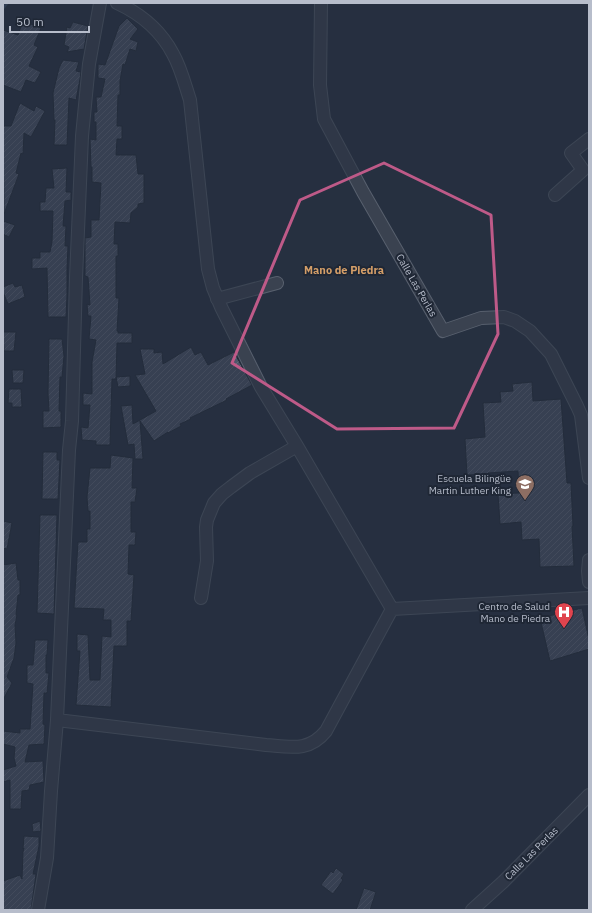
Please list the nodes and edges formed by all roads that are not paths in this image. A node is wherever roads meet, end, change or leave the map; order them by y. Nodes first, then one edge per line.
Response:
1 (100, 3) edge
2 (118, 3) edge
3 (321, 3) edge
4 (589, 139) edge
5 (555, 195) dead end
6 (277, 283) dead end
7 (218, 299) junction
8 (584, 407) edge
9 (297, 446) junction
10 (589, 478) edge
11 (589, 560) edge
12 (589, 582) edge
13 (201, 598) dead end
14 (589, 598) edge
15 (392, 609) junction
16 (57, 720) junction
17 (589, 795) edge
18 (38, 910) edge
19 (472, 910) edge

1 - 16 street
2 - 7 street
3 - 8 street, Calle Las Perlas
4 - 5 street
6 - 7 street
7 - 9 street
8 - 10 street, Calle Las Perlas
9 - 13 street
9 - 15 street
11 - 12 street
14 - 15 street
15 - 16 street
16 - 18 street
17 - 19 street, Calle Las Perlas

